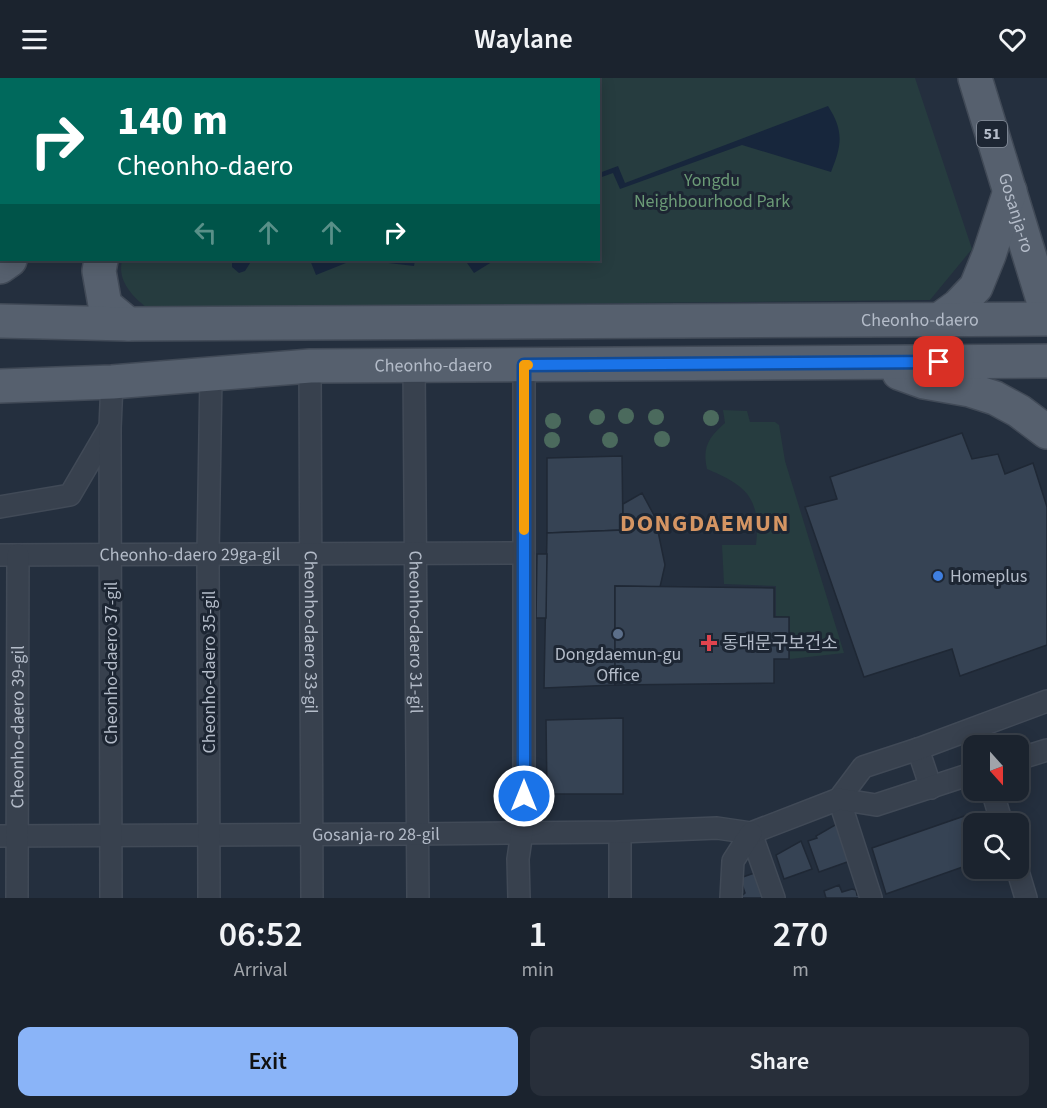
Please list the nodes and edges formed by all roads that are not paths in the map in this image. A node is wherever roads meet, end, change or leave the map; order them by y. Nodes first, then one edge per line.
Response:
1 (975, 78) edge
2 (1010, 191) junction
3 (101, 261) edge
4 (1047, 313) edge
5 (940, 319) junction
6 (1047, 319) edge
7 (0, 321) edge
8 (128, 324) junction
9 (1047, 361) edge
10 (869, 362) junction
11 (524, 365) junction
12 (310, 366) junction
13 (414, 366) junction
14 (211, 375) junction
15 (112, 382) junction
16 (0, 386) edge
17 (110, 428) junction
18 (1047, 432) edge
19 (0, 507) edge
20 (524, 553) junction
21 (208, 554) junction
22 (311, 554) junction
23 (416, 554) junction
24 (9, 555) edge
25 (111, 555) junction
26 (1047, 701) edge
27 (918, 749) junction
28 (1047, 750) edge
29 (1029, 756) edge
30 (963, 777) edge
31 (931, 788) junction
32 (839, 799) junction
33 (620, 831) junction
34 (521, 832) junction
35 (751, 833) junction
36 (418, 834) junction
37 (312, 835) junction
38 (8, 836) edge
39 (111, 836) junction
40 (209, 836) junction
41 (1020, 879) edge
42 (17, 898) edge
43 (111, 898) edge
44 (209, 898) edge
45 (312, 898) edge
46 (418, 898) edge
47 (519, 898) edge
48 (620, 898) edge
49 (731, 898) edge
50 (774, 898) edge
51 (871, 898) edge
52 (1026, 898) edge

1 - 2 main road, Gosanja-ro / 51
2 - 4 main road, Gosanja-ro / 51
2 - 5 main road
3 - 8 main road
5 - 6 main road, Cheonho-daero
5 - 8 main road, Cheonho-daero
7 - 8 main road, Cheonho-daero
9 - 10 main road, Cheonho-daero
10 - 11 main road, Cheonho-daero
10 - 18 main road
11 - 13 main road, Cheonho-daero
11 - 20 street
12 - 13 main road, Cheonho-daero
12 - 14 main road, Cheonho-daero
12 - 22 street, Cheonho-daero 33-gil
13 - 23 street, Cheonho-daero 31-gil
14 - 15 main road, Cheonho-daero
14 - 21 street, Cheonho-daero 35-gil
15 - 16 main road, Cheonho-daero
15 - 17 street, Cheonho-daero 37-gil
17 - 19 street, Cheonho-daero 37-gil
17 - 25 street, Cheonho-daero 37-gil
20 - 23 street, Cheonho-daero 29ga-gil
20 - 34 street
21 - 22 street, Cheonho-daero 29ga-gil
21 - 25 street, Cheonho-daero 29ga-gil
21 - 40 street, Cheonho-daero 35-gil
22 - 23 street, Cheonho-daero 29ga-gil
22 - 37 street, Cheonho-daero 33-gil
23 - 36 street, Cheonho-daero 31-gil
24 - 25 street, Cheonho-daero 29ga-gil
24 - 38 street, Cheonho-daero 39-gil
25 - 39 street, Cheonho-daero 37-gil
26 - 27 street
27 - 31 street
27 - 32 street
28 - 29 street
30 - 31 street
31 - 32 street
32 - 35 street, Gosanja-ro 28-gil
32 - 51 street
33 - 34 street, Gosanja-ro 28-gil
33 - 35 street, Gosanja-ro 28-gil
33 - 48 street
34 - 36 street, Gosanja-ro 28-gil
34 - 47 street
35 - 49 street
35 - 50 street
36 - 37 street, Gosanja-ro 28-gil
36 - 46 street, Cheonho-daero 31-gil
37 - 40 street, Gosanja-ro 28-gil
37 - 45 street, Cheonho-daero 33-gil
38 - 39 street, Gosanja-ro 28-gil
38 - 42 street, Cheonho-daero 39-gil
39 - 40 street, Gosanja-ro 28-gil
39 - 43 street, Cheonho-daero 37-gil
40 - 44 street, Cheonho-daero 35-gil
41 - 52 street

